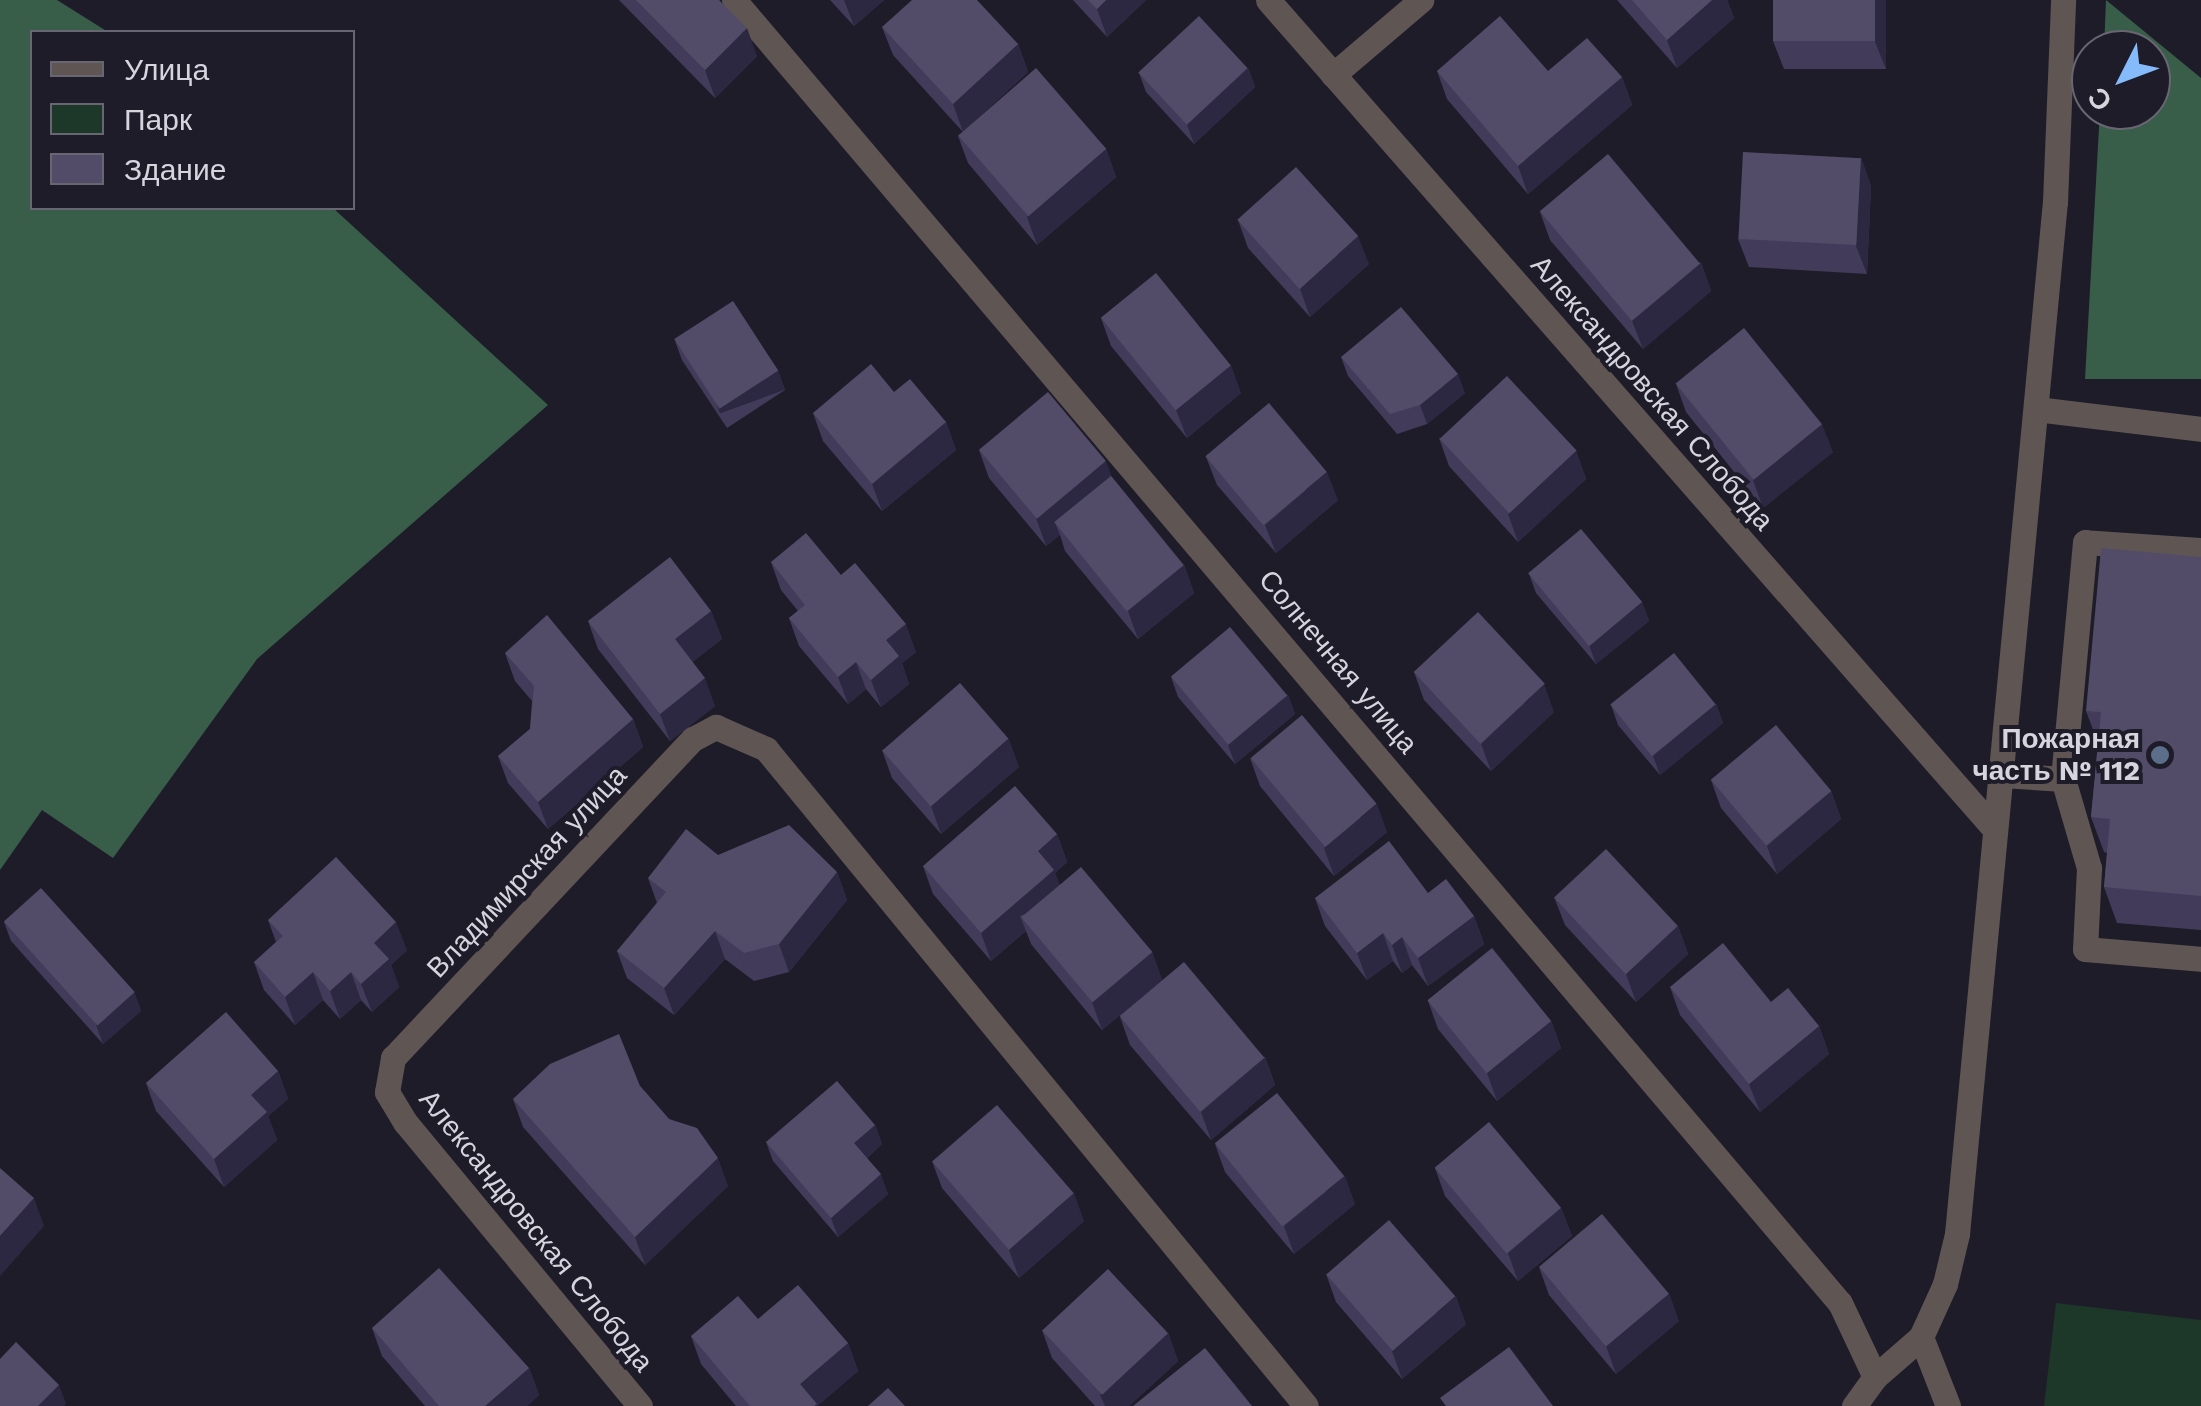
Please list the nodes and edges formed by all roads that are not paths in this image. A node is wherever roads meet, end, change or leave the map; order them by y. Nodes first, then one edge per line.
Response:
1 (734, 0) edge
2 (1268, 0) edge
3 (1421, 0) edge
4 (2063, 0) edge
5 (1333, 76) junction
6 (2036, 409) junction
7 (2201, 429) edge
8 (2201, 550) edge
9 (2003, 775) junction
10 (2063, 780) junction
11 (1991, 825) junction
12 (2201, 959) edge
13 (387, 1092) joint
14 (1921, 1337) junction
15 (1875, 1376) junction
16 (640, 1406) edge
17 (1306, 1406) edge
18 (1854, 1406) edge
19 (1948, 1406) edge

1 - 15 street, Солнечная улица
2 - 5 street, Александровская Слобода
3 - 5 street
4 - 6 street
5 - 11 street, Александровская Слобода
6 - 7 street
6 - 9 street
8 - 10 street
9 - 10 street
9 - 11 street
10 - 12 street
11 - 14 street
13 - 16 street, Александровская Слобода
13 - 17 street, Владимирская улица
14 - 15 street
14 - 19 street
15 - 18 street

